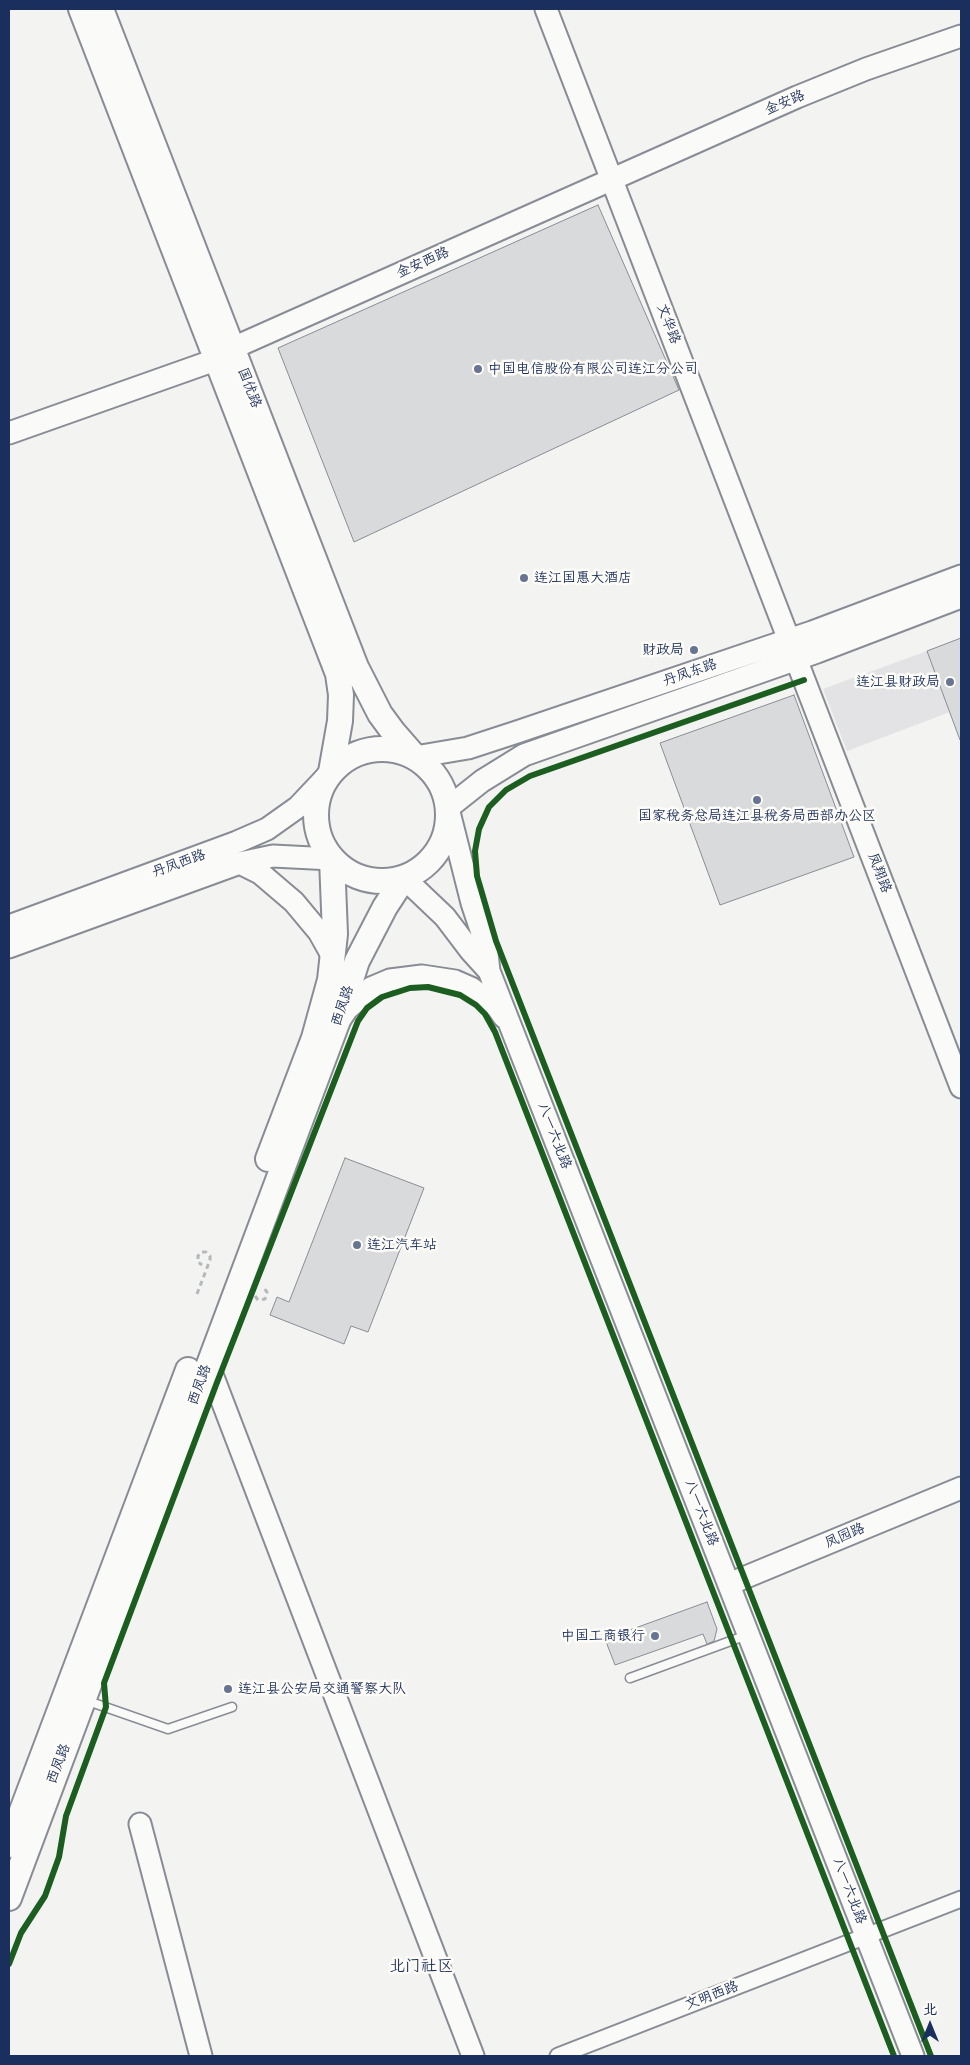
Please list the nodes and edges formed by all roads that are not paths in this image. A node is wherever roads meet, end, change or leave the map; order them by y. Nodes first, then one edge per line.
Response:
1 (81, 9) edge
2 (101, 9) edge
3 (546, 9) edge
4 (961, 36) edge
5 (612, 178) junction
6 (226, 353) junction
7 (9, 433) edge
8 (961, 576) edge
9 (961, 597) edge
10 (793, 649) junction
11 (416, 757) junction
12 (331, 772) junction
13 (448, 808) junction
14 (332, 859) junction
15 (240, 863) junction
16 (404, 878) junction
17 (9, 926) edge
18 (9, 947) edge
19 (333, 957) junction
20 (489, 971) junction
21 (337, 1023) junction
22 (512, 1028) junction
23 (961, 1087) edge
24 (208, 1364) junction
25 (961, 1488) edge
26 (729, 1584) junction
27 (748, 1634) junction
28 (630, 1678) dead end
29 (84, 1700) junction
30 (232, 1707) dead end
31 (140, 1824) dead end
32 (9, 1845) edge
33 (9, 1898) edge
34 (961, 1898) edge
35 (866, 1936) junction
36 (201, 2056) edge
37 (473, 2056) edge
38 (558, 2056) edge
39 (913, 2056) edge

1 - 6 main road, 国优路
2 - 6 main road, 国优路
3 - 5 main road, 文华路
4 - 5 main road, 金安路
5 - 6 main road, 金安西路
5 - 10 main road, 文华路
6 - 7 main road, 金安西路
6 - 11 main road, 国优路
6 - 12 main road, 国优路
8 - 10 main road, 丹凤东路
9 - 10 main road, 丹凤东路
10 - 11 main road, 丹凤东路
10 - 13 main road, 丹凤东路
10 - 23 main road, 凤翔路
11 - 12 main road
11 - 13 main road
12 - 14 main road
12 - 17 main road, 丹凤西路
13 - 16 main road
13 - 20 main road, 八一六北路
14 - 15 main road, 丹凤西路
14 - 16 main road
14 - 19 main road, 西凤路
15 - 18 main road, 丹凤西路
15 - 19 main road
16 - 20 main road, 八一六北路
16 - 21 main road, 西凤路
19 - 32 main road, 西凤路
20 - 22 main road, 八一六北路
21 - 22 main road
21 - 24 main road, 西凤路
22 - 26 main road, 八一六北路
24 - 29 main road, 西凤路
24 - 37 main road
25 - 26 main road, 凤园路
26 - 27 main road, 八一六北路
27 - 28 lane
27 - 35 main road, 八一六北路
29 - 30 lane
29 - 33 main road, 西凤路
31 - 36 main road
34 - 35 street, 文明西路
35 - 38 street, 文明西路
35 - 39 main road, 八一六北路

